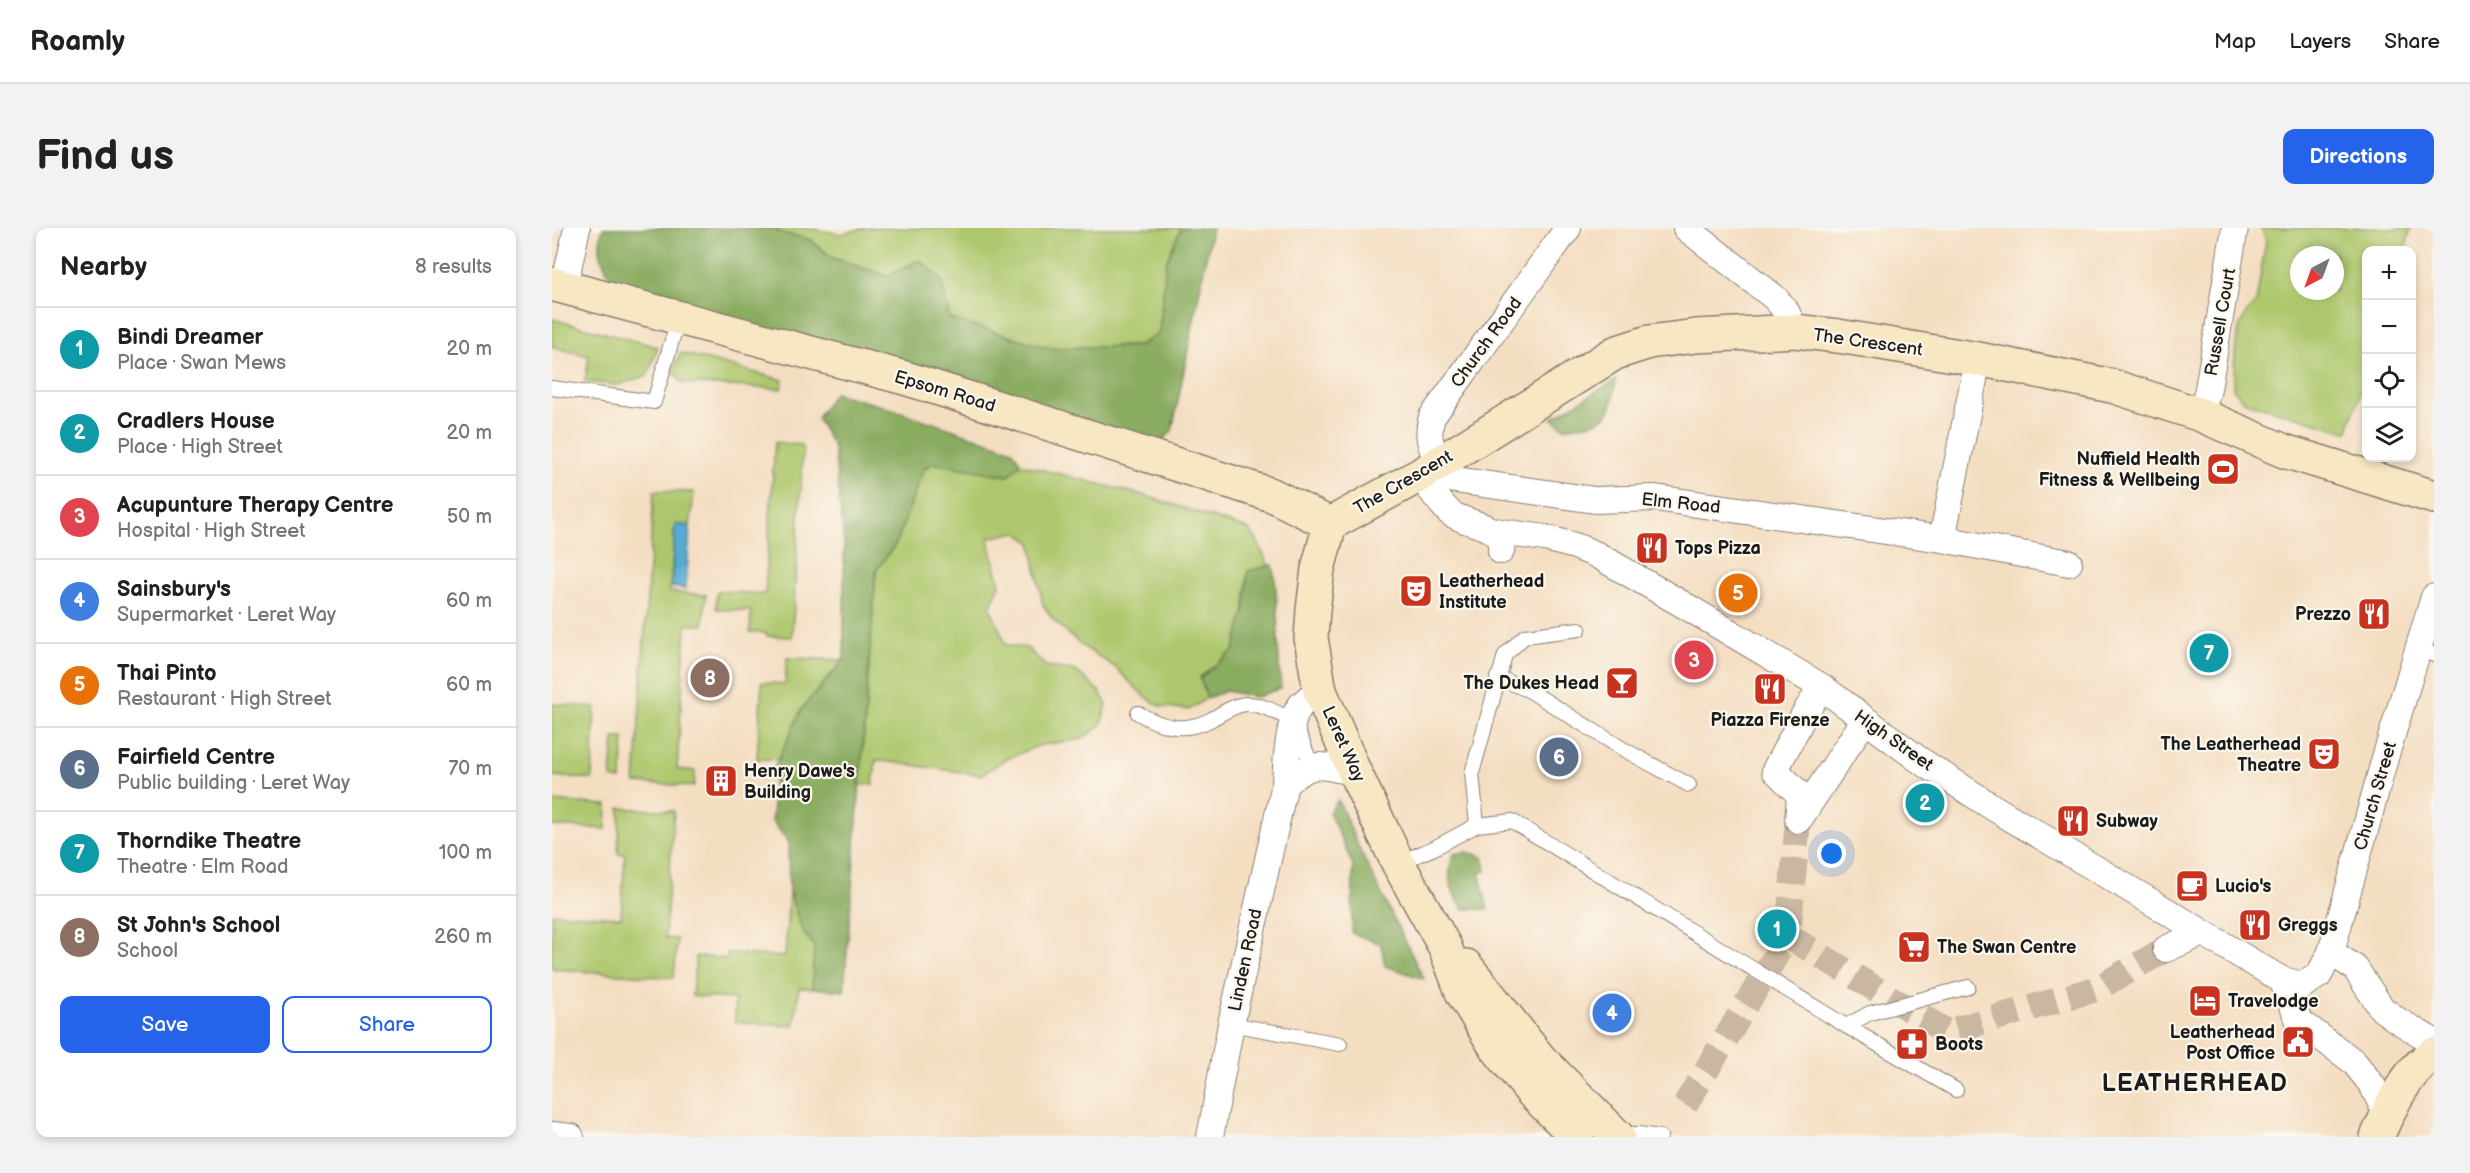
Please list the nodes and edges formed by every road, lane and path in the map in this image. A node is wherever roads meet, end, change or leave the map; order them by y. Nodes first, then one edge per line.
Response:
1 (577, 228) edge
2 (1568, 228) edge
3 (1686, 228) edge
4 (2235, 228) edge
5 (558, 285) edge
6 (679, 316) junction
7 (1795, 331) junction
8 (1978, 359) junction
9 (552, 388) edge
10 (2201, 415) junction
11 (1429, 469) junction
12 (2434, 497) edge
13 (1330, 525) junction
14 (1941, 539) junction
15 (2069, 562) dead end
16 (2434, 597) edge
17 (1579, 629) dead end
18 (2427, 652) edge
19 (1497, 677) junction
20 (1822, 687) junction
21 (1320, 690) junction
22 (1138, 713) dead end
23 (1294, 721) junction
24 (1864, 721) junction
25 (1312, 766) junction
26 (1355, 773) junction
27 (1285, 784) junction
28 (1689, 785) dead end
29 (1477, 825) junction
30 (1398, 863) junction
31 (2202, 933) junction
32 (1445, 947) junction
33 (2166, 949) tunnel mouth
34 (2331, 952) junction
35 (2292, 983) junction
36 (1968, 987) dead end
37 (1231, 1024) junction
38 (1846, 1026) junction
39 (2434, 1042) edge
40 (1340, 1044) dead end
41 (2434, 1054) edge
42 (1956, 1090) dead end
43 (2382, 1126) edge
44 (552, 1135) edge
45 (1617, 1136) edge
46 (571, 1137) edge
47 (1210, 1137) edge
48 (1577, 1137) edge
49 (1660, 1137) edge

1 - 5 street
2 - 11 street, Church Road
3 - 7 street
4 - 10 street, Russell Court
5 - 6 main road, Epsom Road
6 - 9 lane
6 - 13 main road, Epsom Road
7 - 8 main road, The Crescent
7 - 11 main road, The Crescent
8 - 10 main road, The Crescent
8 - 14 street
10 - 12 main road, The Crescent
11 - 13 main road, The Crescent
11 - 14 street, Elm Road
11 - 20 street, High Street
13 - 21 main road, Leret Way
14 - 15 street, Elm Road
16 - 18 street, Church Street
17 - 19 lane
18 - 34 street, Church Street
19 - 28 lane
19 - 29 lane
20 - 24 street, High Street
20 - 24 street
21 - 23 street, Linden Road
21 - 26 main road, Leret Way
22 - 23 lane
23 - 25 lane
23 - 27 street, Linden Road
24 - 31 street, High Street
25 - 26 street
25 - 27 street
26 - 30 main road, Leret Way
27 - 37 street, Linden Road
29 - 30 lane
29 - 38 lane
30 - 32 main road, Leret Way
31 - 33 street
31 - 35 street, High Street
32 - 45 main road, Leret Way
32 - 48 main road, Leret Way
34 - 35 street, Church Street
34 - 39 street
35 - 43 street
36 - 38 lane
37 - 40 lane
37 - 47 street, Linden Road
38 - 42 lane
41 - 43 main road
44 - 46 street
45 - 49 lane

